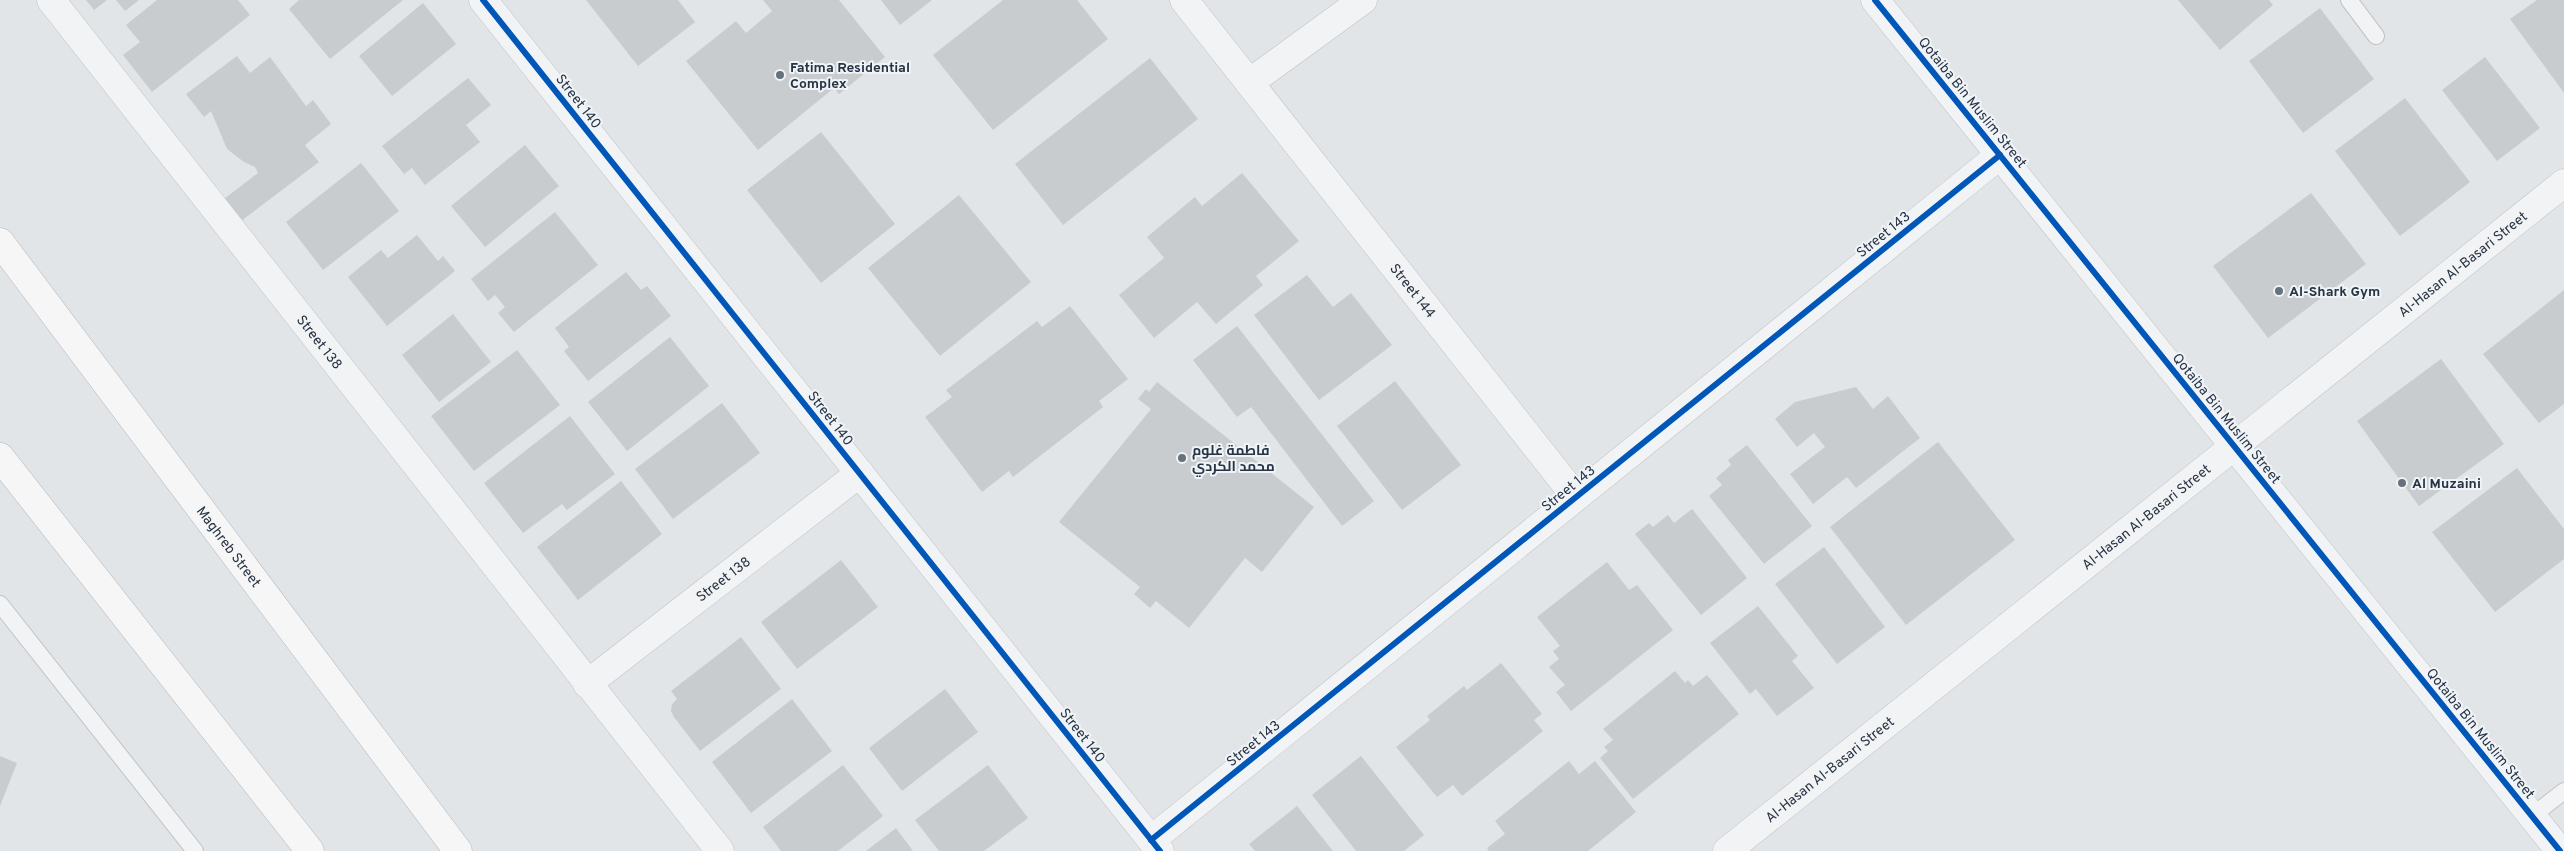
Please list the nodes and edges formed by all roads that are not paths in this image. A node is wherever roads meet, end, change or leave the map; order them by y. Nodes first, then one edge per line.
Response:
1 (51, 0) edge
2 (483, 0) edge
3 (1184, 0) edge
4 (1363, 0) edge
5 (1875, 0) edge
6 (2349, 0) edge
7 (2376, 36) dead end
8 (1249, 83) junction
9 (2000, 155) junction
10 (2564, 182) edge
11 (0, 242) edge
12 (2233, 445) junction
13 (0, 458) edge
14 (860, 473) junction
15 (1576, 497) junction
16 (0, 604) edge
17 (587, 684) junction
18 (2564, 790) edge
19 (2532, 816) junction
20 (1156, 846) edge
21 (1734, 849) edge
22 (195, 851) edge
23 (310, 851) edge
24 (458, 851) edge
25 (720, 851) edge
26 (2560, 851) edge

1 - 17 street, Street 138
2 - 14 street, Street 140
3 - 8 street, Street 144
4 - 8 street
5 - 9 street, Qotaiba Bin Muslim Street
6 - 7 lane
8 - 15 street, Street 144
9 - 12 street, Qotaiba Bin Muslim Street
9 - 15 street, Street 143
10 - 12 street, Al-Hasan Al-Basari Street
11 - 24 highway, Maghreb Street
12 - 19 street, Qotaiba Bin Muslim Street
12 - 21 street, Al-Hasan Al-Basari Street
13 - 23 highway
14 - 17 street, Street 138
14 - 20 street, Street 140
15 - 20 street, Street 143
16 - 22 lane
17 - 25 street, Street 138
18 - 19 lane
19 - 26 street, Qotaiba Bin Muslim Street

